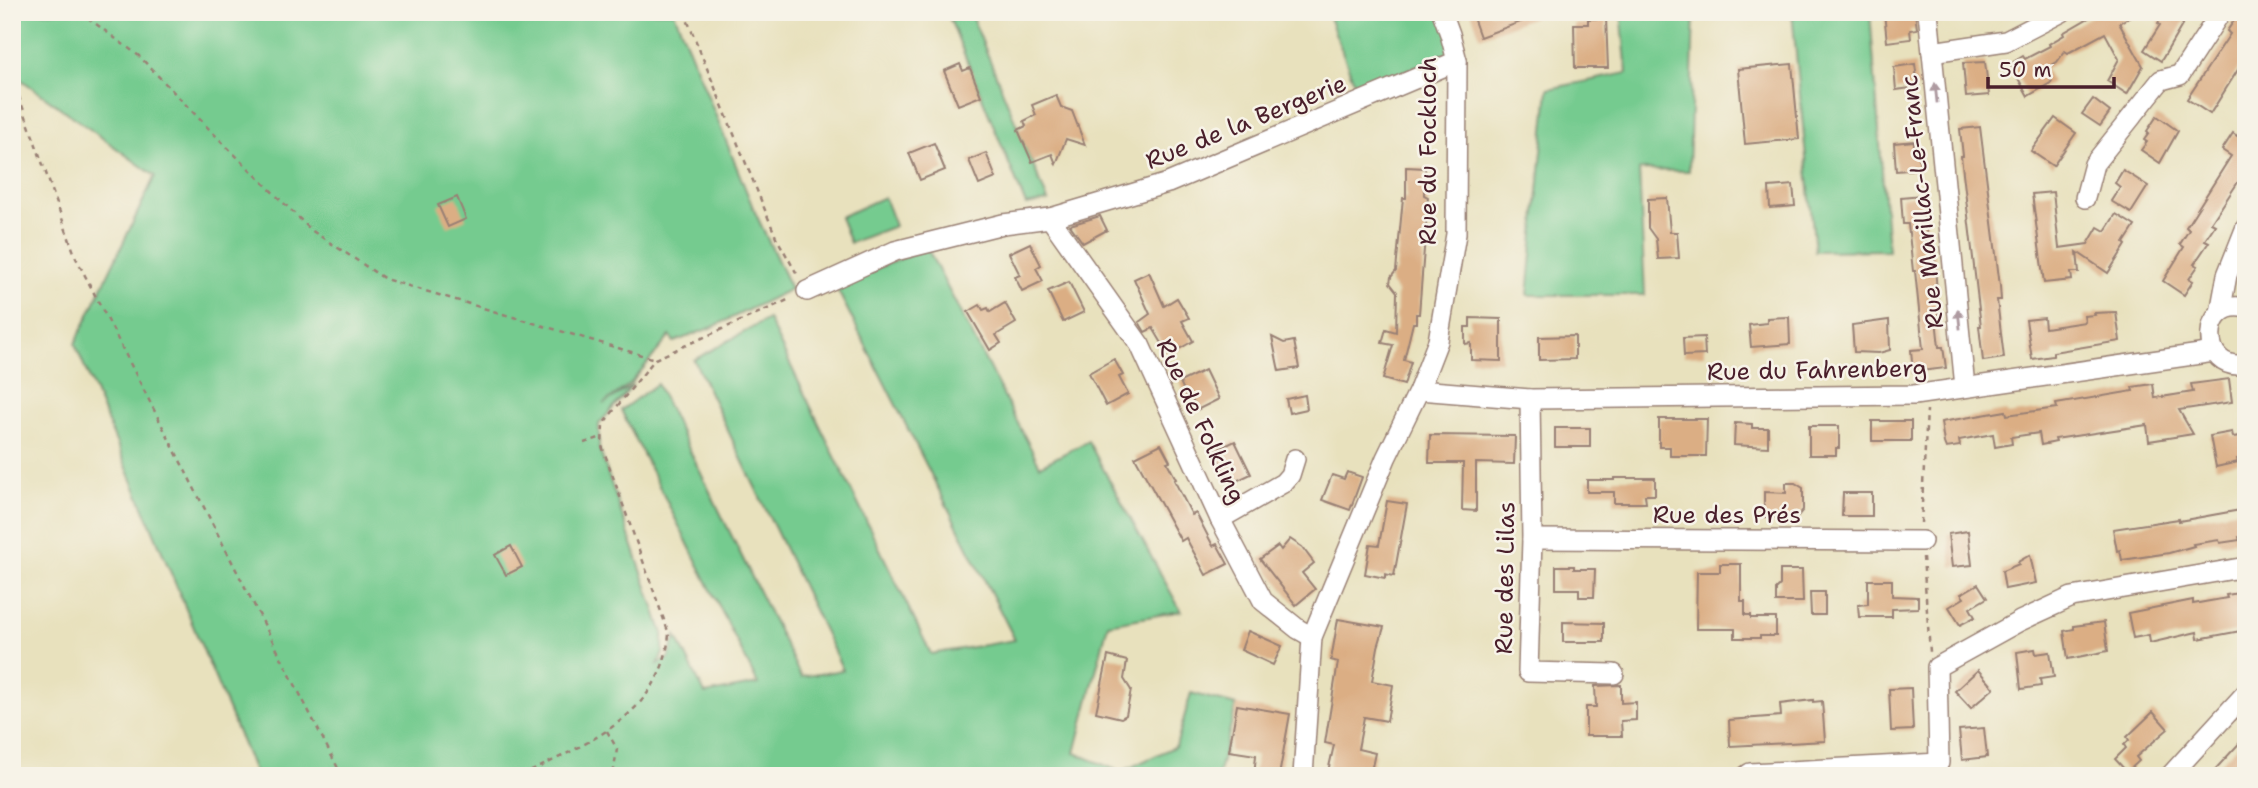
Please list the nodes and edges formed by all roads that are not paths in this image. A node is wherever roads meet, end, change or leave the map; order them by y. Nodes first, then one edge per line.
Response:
1 (1441, 12) edge
2 (1928, 12) edge
3 (2062, 12) edge
4 (2221, 12) edge
5 (1932, 52) junction
6 (1457, 61) junction
7 (2085, 198) dead end
8 (1050, 218) junction
9 (2246, 227) edge
10 (807, 291) road end
11 (2246, 308) edge
12 (2220, 313) junction
13 (2214, 352) junction
14 (2246, 363) edge
15 (1965, 387) junction
16 (1419, 390) junction
17 (1530, 399) junction
18 (1294, 459) dead end
19 (1220, 519) junction
20 (1532, 539) junction
21 (1922, 541) dead end
22 (2246, 567) edge
23 (1312, 637) junction
24 (1614, 674) dead end
25 (2246, 693) edge
26 (1938, 769) edge
27 (1303, 776) edge
28 (1746, 776) edge
29 (2170, 776) edge

1 - 6 street, Rue du Fockloch
2 - 5 street, Rue Marillac-Le-Franc
3 - 5 street
4 - 7 street
15 -> 5 street, Rue Marillac-Le-Franc
6 - 8 street, Rue de la Bergerie
6 - 16 street, Rue du Fockloch
8 - 10 street, Rue de la Bergerie
8 - 19 street, Rue de Folkling
9 - 12 street
11 - 12 street
12 - 13 street
13 - 14 street
13 - 15 street, Rue du Fahrenberg
15 - 17 street, Rue du Fahrenberg
16 - 17 street, Rue du Fahrenberg
16 - 23 street, Rue du Fockloch
17 - 20 street, Rue des Lilas
18 - 19 street
19 - 23 street, Rue de Folkling
20 - 21 street, Rue des Prés
20 - 24 street, Rue des Lilas
22 - 26 street
23 - 27 street, Rue du Fockloch
25 - 29 street
26 - 28 street

